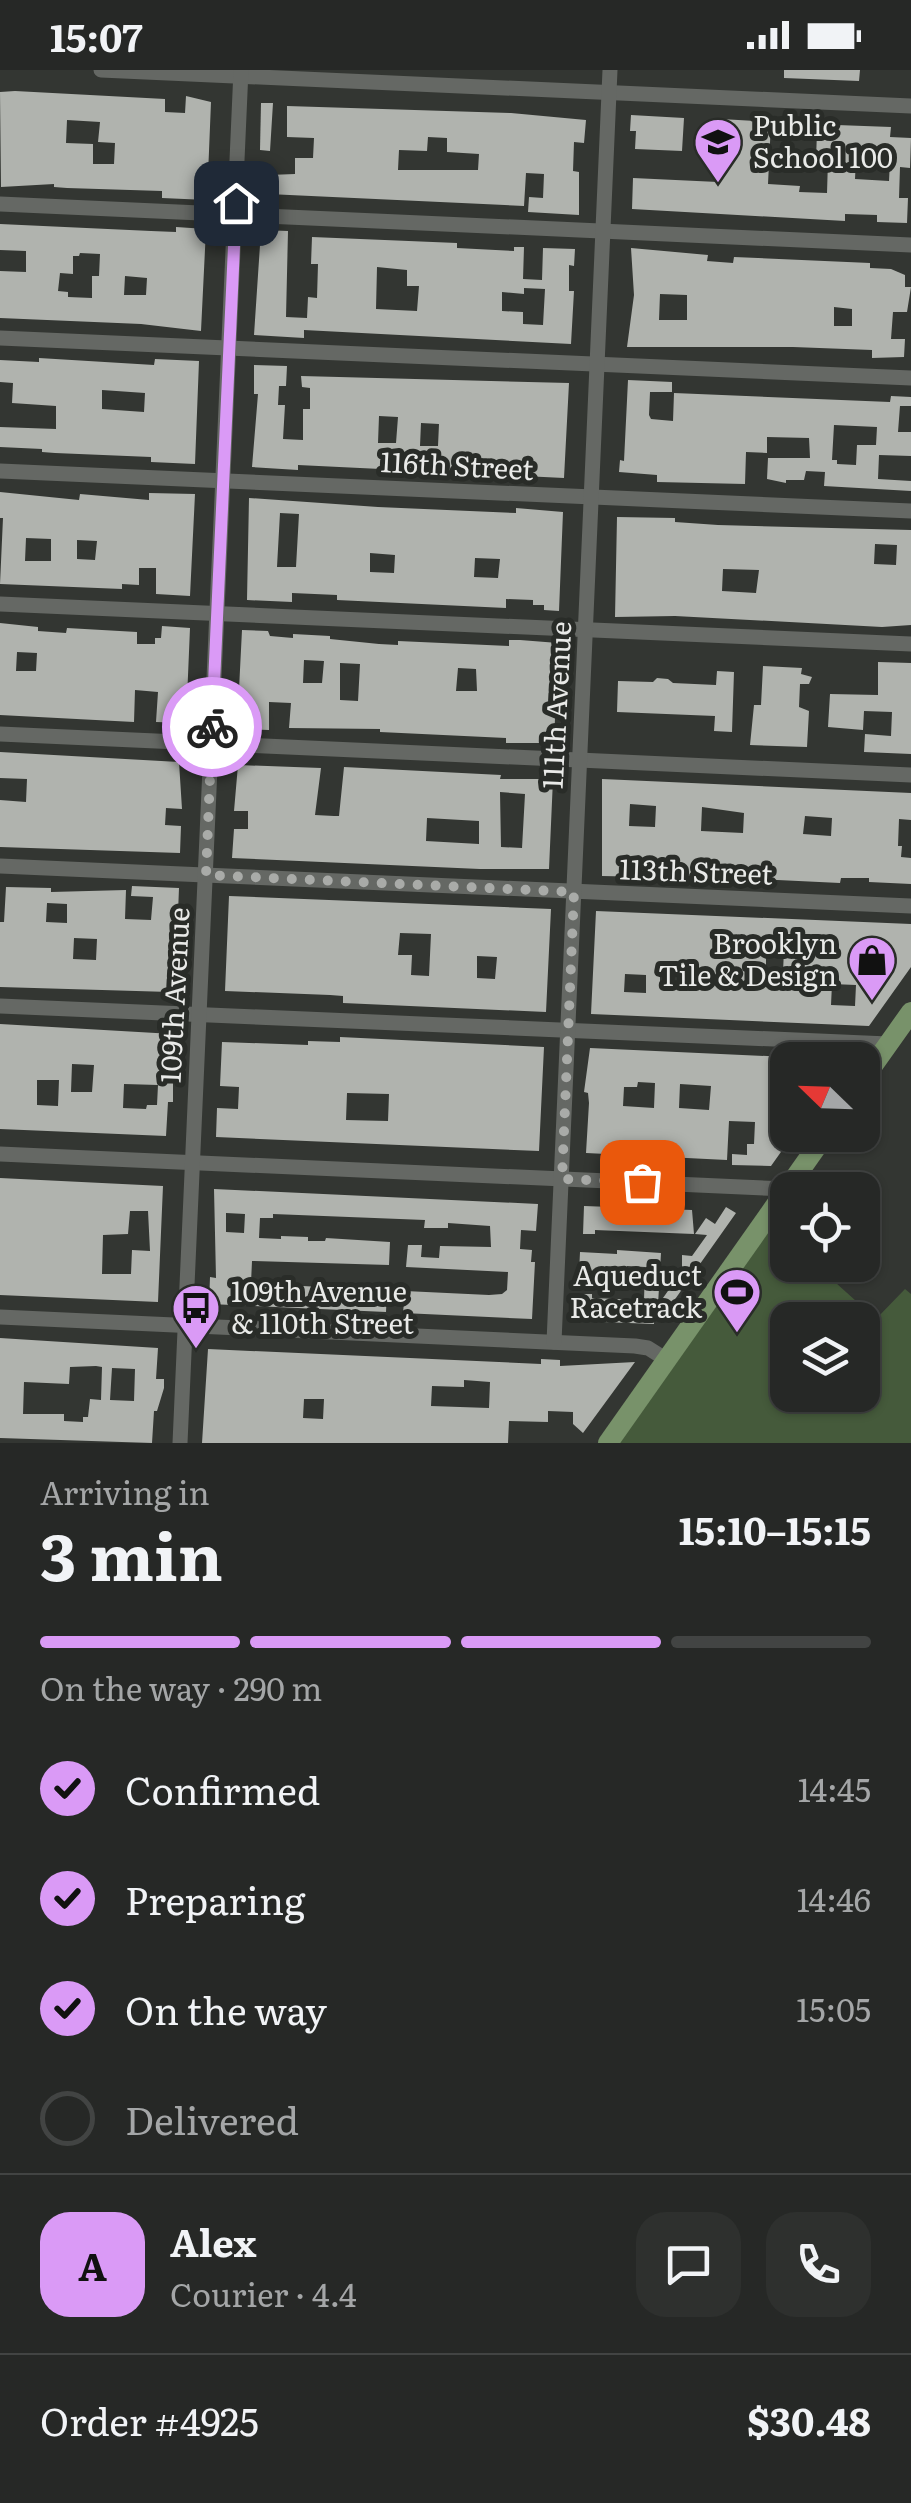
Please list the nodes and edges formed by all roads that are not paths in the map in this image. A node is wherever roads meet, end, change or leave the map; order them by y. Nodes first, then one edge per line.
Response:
1 (101, 70) edge
2 (610, 70) edge
3 (241, 73) edge
4 (610, 93) junction
5 (911, 106) edge
6 (0, 204) edge
7 (235, 215) junction
8 (604, 232) junction
9 (911, 245) edge
10 (0, 338) edge
11 (230, 348) junction
12 (599, 364) junction
13 (911, 378) edge
14 (0, 471) edge
15 (224, 481) junction
16 (592, 497) junction
17 (911, 511) edge
18 (0, 604) edge
19 (217, 614) junction
20 (586, 630) junction
21 (911, 644) edge
22 (0, 734) edge
23 (211, 744) junction
24 (579, 760) junction
25 (911, 775) edge
26 (0, 866) edge
27 (206, 875) junction
28 (574, 892) junction
29 (911, 906) edge
30 (0, 1006) edge
31 (911, 1012) edge
32 (199, 1014) junction
33 (568, 1030) junction
34 (888, 1044) junction
35 (880, 1055) edge
36 (0, 1154) edge
37 (192, 1162) junction
38 (562, 1179) junction
39 (770, 1188) edge
40 (770, 1213) edge
41 (0, 1318) edge
42 (185, 1326) junction
43 (554, 1342) junction
44 (668, 1360) junction
45 (180, 1443) edge
46 (608, 1443) edge

1 - 3 street
2 - 4 street, 111th Avenue
3 - 4 street
3 - 7 street, 109th Avenue
4 - 5 street
4 - 8 street, 111th Avenue
6 - 7 street
7 - 8 street
7 - 11 street, 109th Avenue
8 - 9 street
8 - 12 street, 111th Avenue
10 - 11 street
11 - 12 street
11 - 15 street, 109th Avenue
12 - 13 street
12 - 16 street, 111th Avenue
14 - 15 street, 116th Street
15 - 16 street, 116th Street
15 - 19 street, 109th Avenue
16 - 17 street, 116th Street
16 - 20 street, 111th Avenue
18 - 19 street
19 - 20 street
19 - 23 street, 109th Avenue
20 - 21 street
20 - 24 street, 111th Avenue
22 - 23 street
23 - 24 street
23 - 27 street, 109th Avenue
24 - 25 street
24 - 28 street, 111th Avenue
26 - 27 street, 113th Street
27 - 28 street, 113th Street
27 - 32 street, 109th Avenue
28 - 29 street, 113th Street
28 - 33 street, 111th Avenue
30 - 32 street
31 - 34 main road
32 - 33 street
32 - 37 street, 109th Avenue
33 - 34 street
33 - 38 street, 111th Avenue
34 - 35 main road
36 - 37 street
37 - 38 street
37 - 42 street, 109th Avenue
38 - 39 street
38 - 43 street, 111th Avenue
40 - 44 main road
41 - 42 street
42 - 43 street
42 - 45 street, 109th Avenue
43 - 44 street
44 - 46 main road

